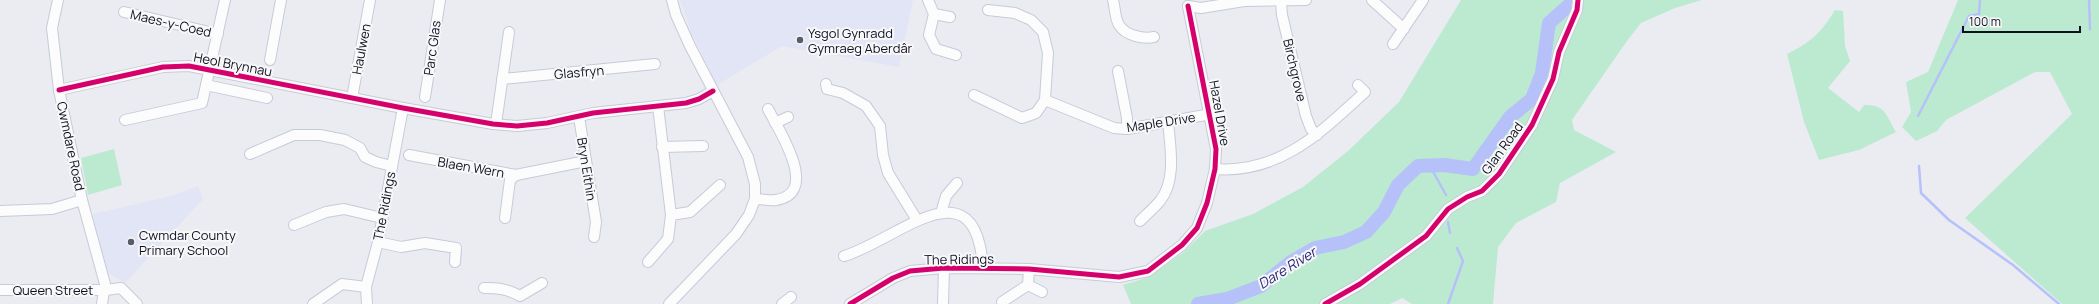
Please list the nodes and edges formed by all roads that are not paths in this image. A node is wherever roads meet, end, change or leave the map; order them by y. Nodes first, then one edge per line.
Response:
1 (58, 0) edge
2 (225, 0) edge
3 (281, 0) edge
4 (370, 0) edge
5 (440, 0) edge
6 (672, 0) edge
7 (928, 0) edge
8 (1113, 0) edge
9 (1244, 0) edge
10 (1306, 0) edge
11 (1372, 0) edge
12 (1423, 0) edge
13 (1281, 2) junction
14 (1184, 3) edge
15 (1577, 5) edge
16 (988, 10) dead end
17 (124, 12) dead end
18 (934, 14) junction
19 (950, 17) dead end
20 (1404, 29) junction
21 (509, 32) dead end
22 (218, 34) junction
23 (1154, 37) dead end
24 (1394, 44) dead end
25 (956, 55) dead end
26 (270, 60) dead end
27 (655, 64) dead end
28 (210, 70) junction
29 (1118, 71) dead end
30 (502, 79) junction
31 (826, 84) dead end
32 (206, 85) junction
33 (1358, 85) dead end
34 (59, 90) junction
35 (713, 91) junction
36 (974, 95) dead end
37 (425, 97) dead end
38 (266, 98) dead end
39 (352, 98) junction
40 (1045, 100) junction
41 (658, 106) junction
42 (403, 108) junction
43 (768, 109) dead end
44 (1211, 114) junction
45 (579, 117) junction
46 (788, 117) dead end
47 (125, 120) dead end
48 (1168, 121) junction
49 (775, 123) junction
50 (496, 124) junction
51 (1127, 128) junction
52 (1317, 135) junction
53 (703, 146) dead end
54 (662, 147) junction
55 (250, 154) dead end
56 (408, 155) dead end
57 (586, 161) junction
58 (392, 166) junction
59 (1215, 169) junction
60 (516, 175) junction
61 (957, 183) dead end
62 (720, 185) dead end
63 (755, 199) junction
64 (82, 200) junction
65 (0, 211) edge
66 (941, 213) junction
67 (671, 215) junction
68 (382, 218) junction
69 (505, 218) dead end
70 (918, 220) junction
71 (1140, 221) dead end
72 (294, 225) dead end
73 (594, 237) dead end
74 (378, 242) junction
75 (844, 256) dead end
76 (455, 262) dead end
77 (648, 262) dead end
78 (944, 268) junction
79 (983, 268) junction
80 (1029, 269) junction
81 (542, 283) dead end
82 (1028, 285) junction
83 (366, 287) junction
84 (484, 288) dead end
85 (0, 290) edge
86 (105, 290) junction
87 (1042, 292) dead end
88 (791, 297) dead end
89 (518, 300) edge
90 (1002, 302) dead end
91 (102, 304) edge
92 (137, 304) edge
93 (313, 304) edge
94 (367, 304) edge
95 (669, 304) edge
96 (782, 304) edge
97 (850, 304) edge
98 (943, 304) edge
99 (1325, 304) edge

1 - 34 street, Cwmdare Road
2 - 22 street
3 - 26 street
4 - 39 street, Haulwen
5 - 37 street, Parc Glas
6 - 35 street
7 - 18 street
8 - 23 street
9 - 13 street
9 - 14 street
10 - 13 street
11 - 20 street
12 - 20 street
13 - 52 street, Birchgrove
14 - 44 street, Hazel Drive
15 - 99 street, Glan Road
16 - 40 street
17 - 22 street, Maes-y-Coed
18 - 19 street
18 - 25 street
20 - 24 street
21 - 30 street
22 - 28 street
27 - 30 street, Glasfryn
28 - 32 street
28 - 34 street, Heol Brynnau
28 - 39 street, Heol Brynnau
29 - 51 street
30 - 50 street
31 - 70 street
32 - 38 street
32 - 47 street
33 - 52 street
34 - 64 street, Cwmdare Road
35 - 41 street, Heol Brynnau
35 - 63 street
36 - 40 street
39 - 42 street, Heol Brynnau
40 - 51 street, Maple Drive
41 - 45 street, Heol Brynnau
41 - 54 street
42 - 50 street, Heol Brynnau
42 - 58 street, The Ridings
43 - 49 street
44 - 48 street, Maple Drive
44 - 59 street, Hazel Drive
45 - 50 street, Heol Brynnau
45 - 57 street, Bryn Eithin
46 - 49 street
48 - 51 street, Maple Drive
48 - 71 street
49 - 63 street
52 - 59 street
53 - 54 street
54 - 67 street
55 - 58 street
56 - 60 street, Blaen Wern
57 - 60 street, Blaen Wern
57 - 73 street, Bryn Eithin
58 - 68 street, The Ridings
59 - 80 street, Hazel Drive
60 - 69 street, Blaen Wern
61 - 66 street
62 - 67 street
63 - 95 street
64 - 65 street
64 - 86 street, Cwmdare Road
66 - 70 street
66 - 79 street
67 - 77 street
68 - 72 street
68 - 74 street, The Ridings
70 - 75 street
74 - 76 street
74 - 83 street, The Ridings
78 - 79 street, The Ridings
78 - 97 street, The Ridings
78 - 98 street
79 - 80 street, The Ridings
80 - 82 street
81 - 89 street
82 - 87 street
82 - 90 street
83 - 93 street
83 - 94 street, The Ridings
84 - 89 street
85 - 86 street, Queen Street
86 - 91 street, Cwmdare Road
86 - 92 street, Queen Street
88 - 96 street

